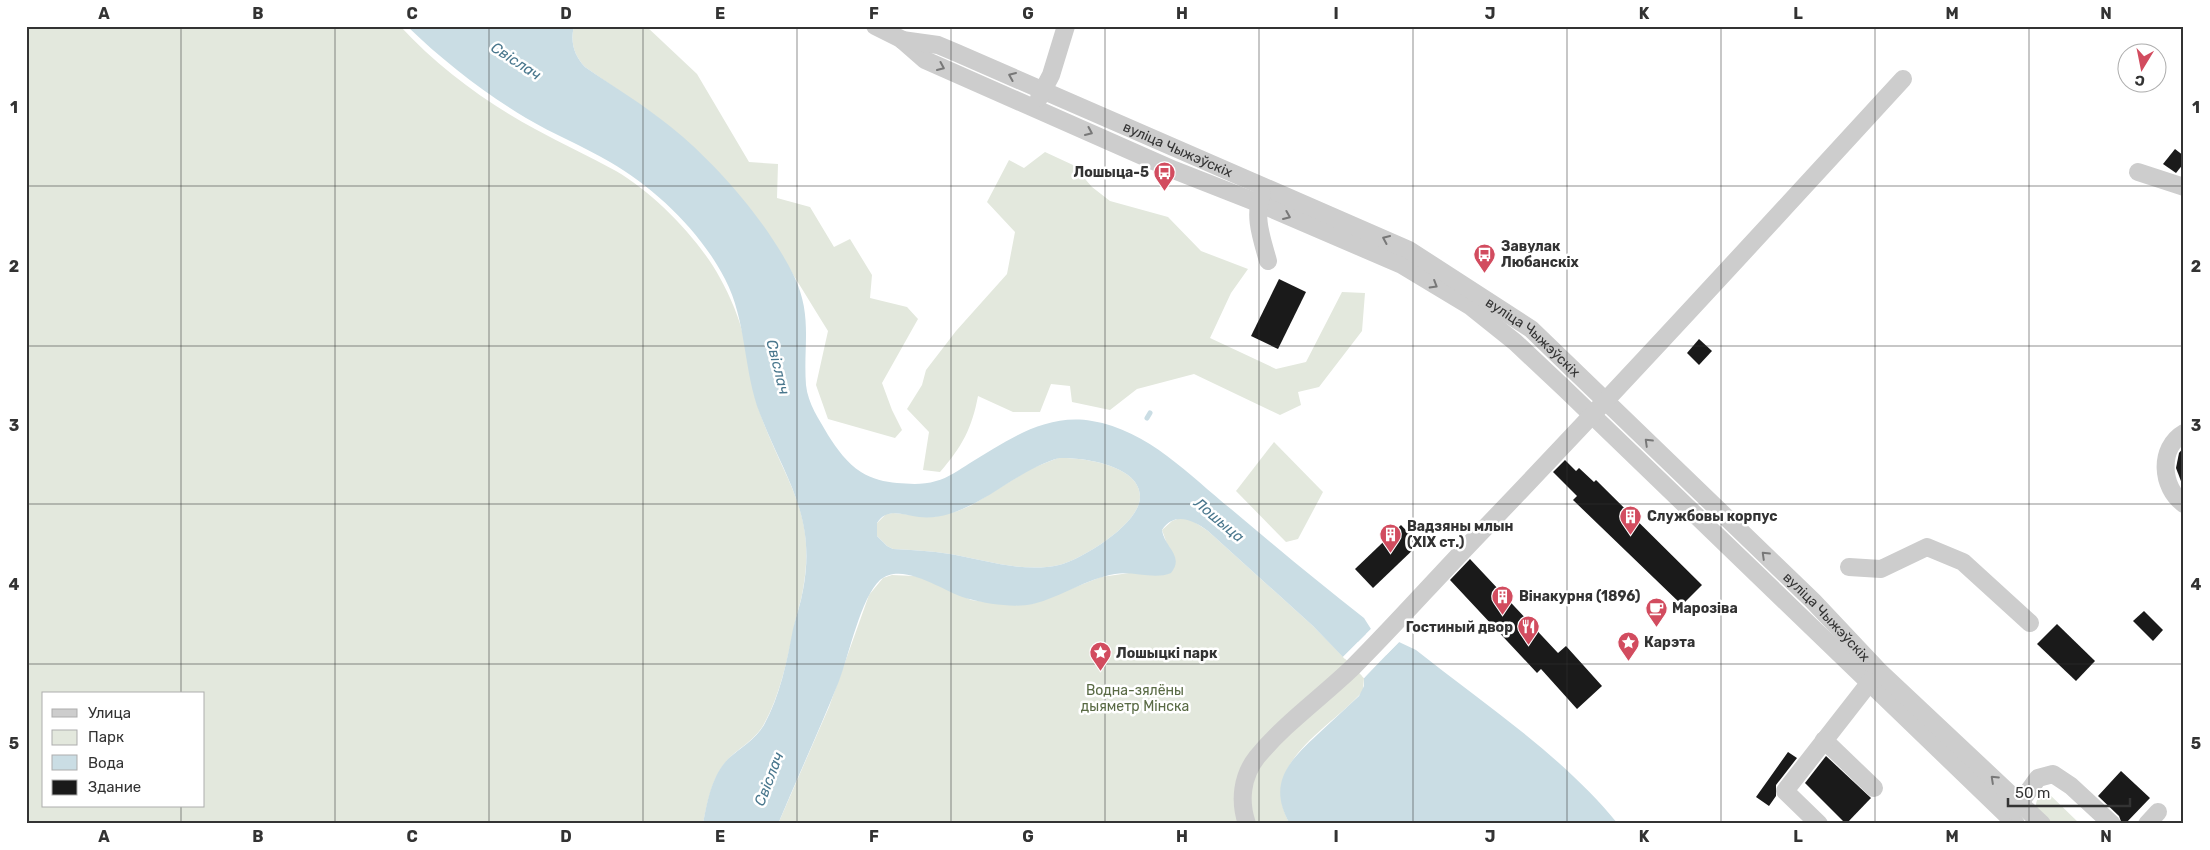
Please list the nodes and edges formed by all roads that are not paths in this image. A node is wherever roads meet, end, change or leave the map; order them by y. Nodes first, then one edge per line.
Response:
1 (875, 26) edge
2 (1066, 26) edge
3 (901, 40) junction
4 (1903, 79) dead end
5 (1044, 89) junction
6 (1034, 108) junction
7 (2138, 172) dead end
8 (1266, 186) junction
9 (2184, 188) edge
10 (1258, 204) junction
11 (1268, 261) dead end
12 (1607, 402) junction
13 (1593, 416) junction
14 (2184, 433) edge
15 (2184, 504) edge
16 (1849, 567) dead end
17 (2030, 624) dead end
18 (1870, 682) junction
19 (1824, 740) junction
20 (1874, 788) dead end
21 (2020, 803) junction
22 (2012, 821) edge
23 (1247, 824) edge
24 (1819, 824) edge
25 (2042, 824) edge
26 (2112, 824) edge

1 - 3 street, вуліца Чыжэўскіх
2 - 5 street
5 -> 3 street, вуліца Чыжэўскіх
3 -> 6 street, вуліца Чыжэўскіх
4 - 12 street
5 - 6 street
5 - 8 street, вуліца Чыжэўскіх
6 -> 10 street, вуліца Чыжэўскіх
7 - 9 street
8 - 10 street
12 -> 8 street, вуліца Чыжэўскіх
10 - 11 street
10 -> 13 street, вуліца Чыжэўскіх
12 - 13 street
21 -> 12 street, вуліца Чыжэўскіх
13 - 18 street, вуліца Чыжэўскіх
13 - 23 street
14 - 15 street
16 - 17 street
18 - 19 street
18 - 22 street, вуліца Чыжэўскіх
19 - 20 street
19 - 24 street
21 - 22 street
21 - 25 street, вуліца Чыжэўскіх
21 - 26 street

